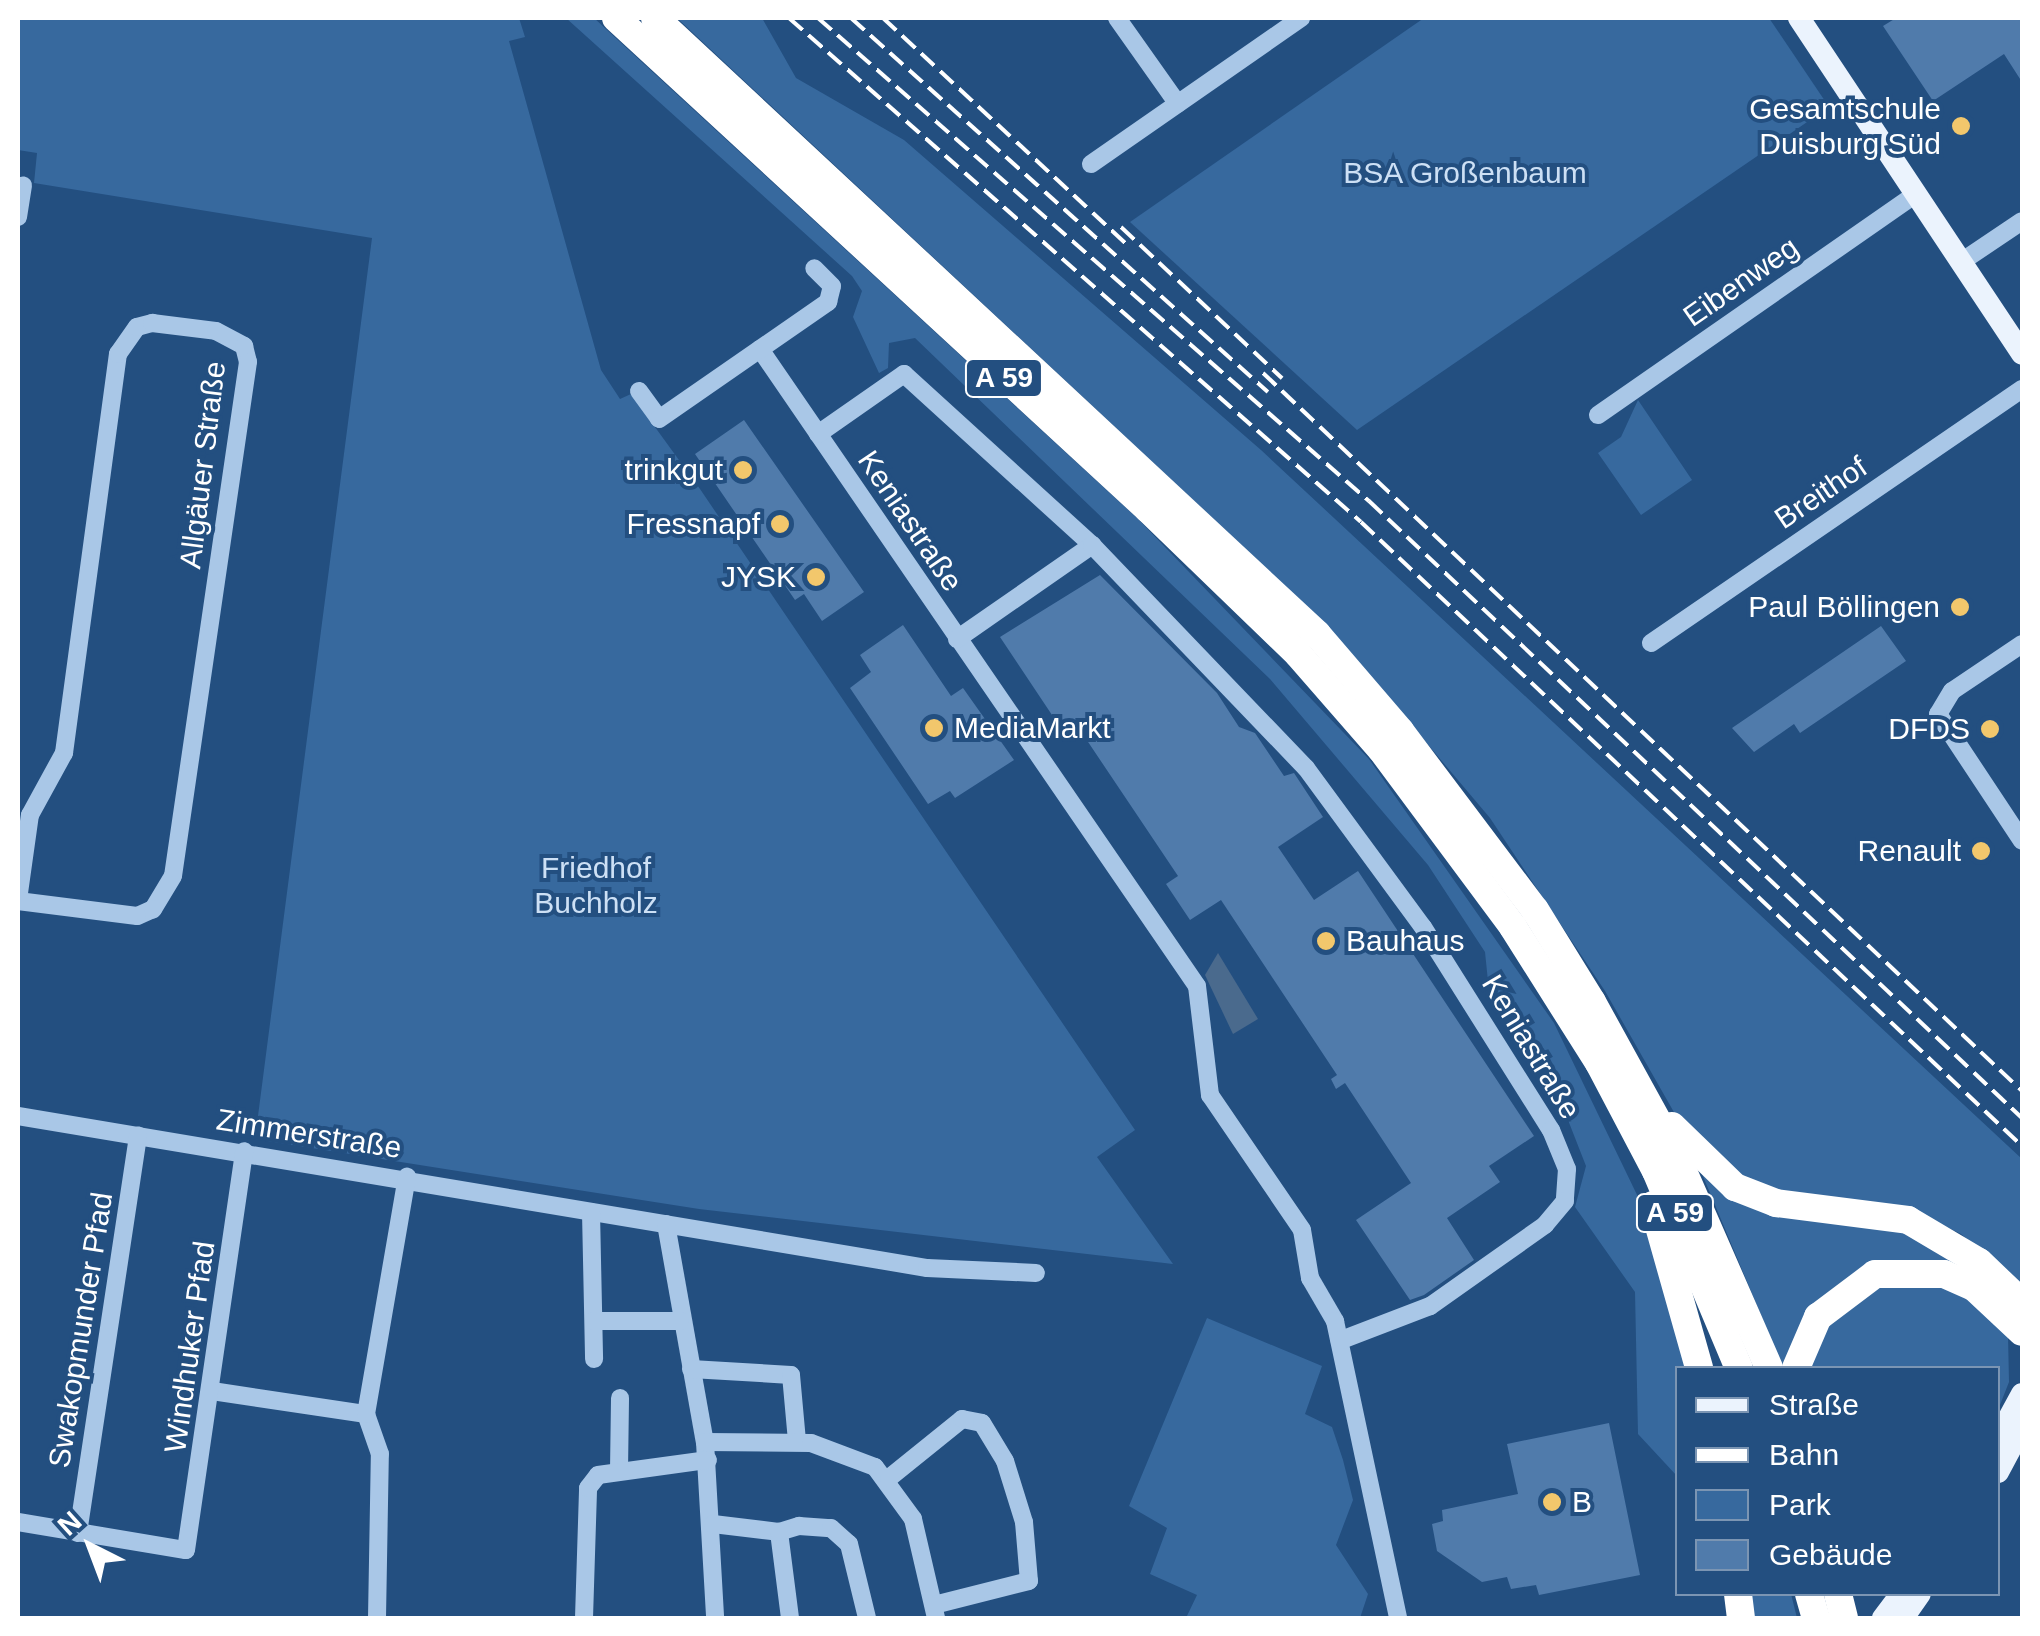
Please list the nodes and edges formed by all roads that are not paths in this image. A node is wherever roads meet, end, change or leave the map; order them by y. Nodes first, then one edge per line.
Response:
1 (616, 18) edge
2 (655, 18) edge
3 (1117, 18) edge
4 (1300, 18) edge
5 (1799, 18) edge
6 (1178, 104) junction
7 (1091, 164) dead end
8 (22, 185) dead end
9 (1916, 195) junction
10 (18, 217) edge
11 (2022, 220) edge
12 (1960, 262) junction
13 (814, 268) dead end
14 (760, 348) junction
15 (2022, 354) edge
16 (2022, 389) edge
17 (639, 391) dead end
18 (1598, 414) dead end
19 (818, 434) junction
20 (1092, 545) junction
21 (957, 640) junction
22 (1651, 643) dead end
23 (2022, 644) edge
24 (2022, 842) edge
25 (18, 901) edge
26 (1600, 1064) junction
27 (1648, 1100) junction
28 (18, 1116) edge
29 (138, 1135) junction
30 (244, 1151) junction
31 (406, 1177) junction
32 (591, 1212) junction
33 (666, 1224) junction
34 (1036, 1274) dead end
35 (2017, 1295) edge
36 (594, 1321) junction
37 (680, 1321) junction
38 (2022, 1332) edge
39 (1340, 1341) junction
40 (594, 1359) dead end
41 (1698, 1366) edge
42 (1738, 1366) edge
43 (1768, 1366) edge
44 (1797, 1366) edge
45 (691, 1369) junction
46 (212, 1391) junction
47 (2022, 1394) edge
48 (620, 1398) dead end
49 (366, 1414) junction
50 (2015, 1432) edge
51 (797, 1441) junction
52 (707, 1451) junction
53 (2000, 1467) edge
54 (619, 1471) junction
55 (889, 1478) junction
56 (18, 1522) edge
57 (714, 1524) junction
58 (779, 1532) junction
59 (78, 1533) junction
60 (1899, 1596) edge
61 (1918, 1596) edge
62 (935, 1612) edge
63 (377, 1618) edge
64 (584, 1618) edge
65 (715, 1618) edge
66 (790, 1618) edge
67 (867, 1618) edge
68 (1398, 1618) edge
69 (1884, 1618) edge
70 (1902, 1618) edge

1 - 26 highway, A 59
2 - 27 highway, A 59
3 - 6 street
4 - 6 street
5 - 9 main road
6 - 7 street
8 - 10 street
9 - 12 main road
9 - 18 street, Eibenweg
11 - 12 street
12 - 15 main road
13 - 14 street
14 - 17 street
14 - 19 street, Keniastraße
16 - 22 street, Breithof
19 - 20 street, Keniastraße
19 - 21 street, Keniastraße
20 - 21 street, Keniastraße
20 - 39 street, Keniastraße
21 - 39 street, Keniastraße
23 - 24 street
25 - 25 street, Allgäuer Straße
26 - 41 highway
26 - 42 highway, A 59
27 - 35 highway
27 - 43 highway, A 59
28 - 29 street, Zimmerstraße
29 - 30 street, Zimmerstraße
29 - 59 street, Swakopmunder Pfad
30 - 31 street, Zimmerstraße
30 - 46 street, Windhuker Pfad
31 - 32 street, Zimmerstraße
31 - 49 street
32 - 33 street, Zimmerstraße
32 - 36 street
33 - 34 street, Zimmerstraße
33 - 37 street
36 - 37 street
36 - 40 street
37 - 45 street
38 - 44 highway
39 - 68 street, Keniastraße
45 - 51 street
45 - 52 street
46 - 49 street
46 - 59 street, Windhuker Pfad
47 - 50 main road
48 - 54 street
49 - 63 street
50 - 53 main road
51 - 52 street
51 - 55 street
52 - 54 street
52 - 57 street
54 - 64 street
55 - 62 street
55 - 62 street
56 - 59 street
57 - 58 street
57 - 65 street
58 - 66 street
58 - 67 street
60 - 69 main road
61 - 70 main road

